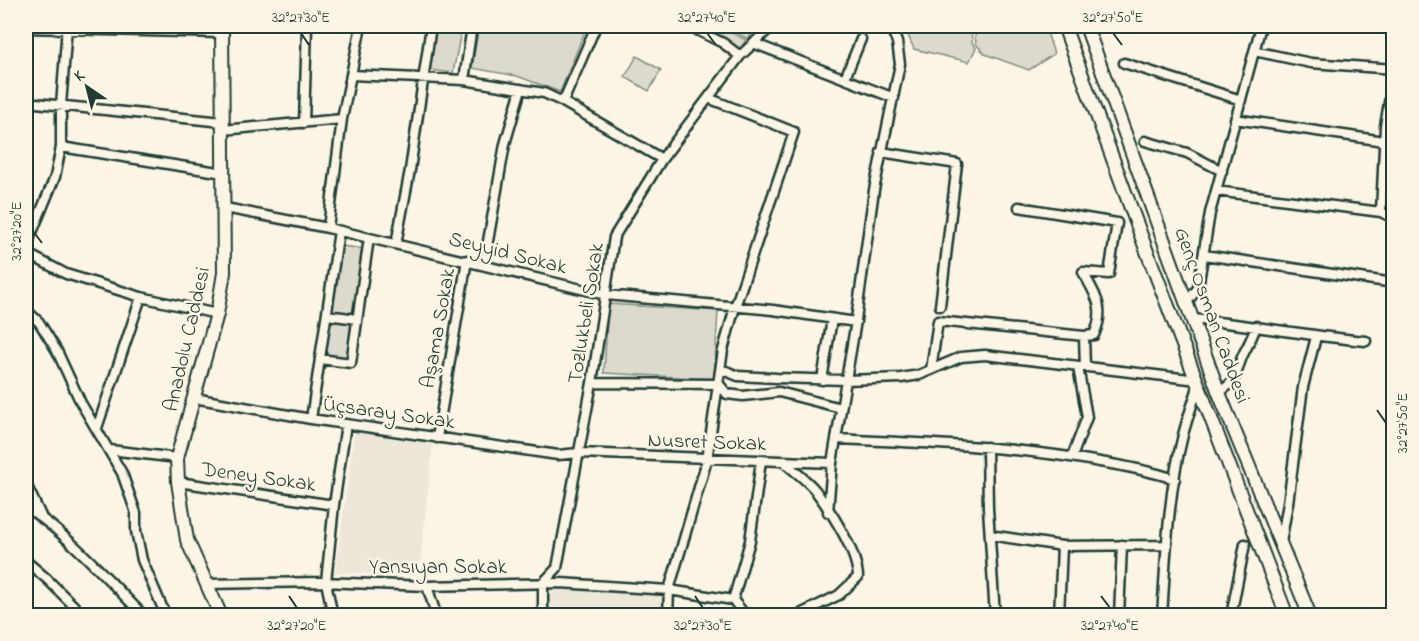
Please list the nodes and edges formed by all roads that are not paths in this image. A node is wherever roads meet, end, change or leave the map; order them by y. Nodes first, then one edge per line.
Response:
1 (307, 26) edge
2 (361, 26) edge
3 (430, 26) edge
4 (472, 26) edge
5 (596, 26) edge
6 (689, 26) edge
7 (770, 26) edge
8 (890, 26) edge
9 (1064, 26) edge
10 (1086, 26) edge
11 (1258, 26) edge
12 (68, 27) edge
13 (26, 28) edge
14 (222, 29) edge
15 (861, 39) dead end
16 (753, 43) junction
17 (1254, 51) junction
18 (740, 56) junction
19 (1124, 63) dead end
20 (1394, 71) edge
21 (351, 75) junction
22 (424, 78) junction
23 (845, 78) junction
24 (464, 80) junction
25 (520, 89) junction
26 (708, 98) junction
27 (894, 98) junction
28 (1241, 100) junction
29 (26, 102) edge
30 (563, 102) junction
31 (61, 106) junction
32 (342, 119) junction
33 (1236, 119) junction
34 (304, 123) junction
35 (223, 126) junction
36 (1145, 141) dead end
37 (1384, 141) junction
38 (62, 147) junction
39 (881, 152) junction
40 (662, 159) junction
41 (1222, 171) junction
42 (224, 173) junction
43 (1216, 191) junction
44 (1019, 207) dead end
45 (225, 208) junction
46 (1381, 212) junction
47 (1394, 218) edge
48 (328, 228) junction
49 (339, 231) junction
50 (369, 238) junction
51 (396, 244) junction
52 (26, 247) edge
53 (26, 253) edge
54 (1204, 255) junction
55 (467, 260) junction
56 (484, 264) junction
57 (1394, 283) edge
58 (606, 295) junction
59 (141, 297) junction
60 (1187, 302) junction
61 (940, 306) dead end
62 (735, 307) junction
63 (26, 310) edge
64 (217, 314) junction
65 (327, 315) junction
66 (34, 318) junction
67 (357, 319) junction
68 (832, 319) junction
69 (1193, 319) junction
70 (26, 322) edge
71 (856, 322) junction
72 (1256, 326) junction
73 (1084, 336) junction
74 (1316, 337) junction
75 (1366, 341) dead end
76 (320, 359) junction
77 (1081, 367) junction
78 (721, 369) junction
79 (931, 370) junction
80 (822, 380) junction
81 (846, 380) junction
82 (1198, 382) junction
83 (592, 383) junction
84 (719, 384) junction
85 (1219, 393) junction
86 (194, 398) junction
87 (841, 408) junction
88 (311, 419) junction
89 (346, 424) junction
90 (97, 428) junction
91 (436, 438) junction
92 (836, 439) junction
93 (987, 447) junction
94 (110, 450) junction
95 (579, 453) junction
96 (1072, 457) junction
97 (177, 458) junction
98 (707, 460) junction
99 (761, 461) junction
100 (784, 462) junction
101 (832, 463) junction
102 (1175, 479) junction
103 (178, 482) junction
104 (26, 484) edge
105 (334, 505) junction
106 (26, 507) edge
107 (828, 512) junction
108 (41, 517) junction
109 (990, 535) junction
110 (1281, 542) junction
111 (1245, 544) dead end
112 (1167, 545) junction
113 (1062, 546) junction
114 (1122, 546) junction
115 (26, 561) edge
116 (326, 582) junction
117 (543, 583) junction
118 (206, 584) junction
119 (427, 586) junction
120 (669, 590) junction
121 (734, 600) junction
122 (84, 615) edge
123 (144, 615) edge
124 (166, 615) edge
125 (220, 615) edge
126 (333, 615) edge
127 (434, 615) edge
128 (543, 615) edge
129 (668, 615) edge
130 (746, 615) edge
131 (796, 615) edge
132 (995, 615) edge
133 (1059, 615) edge
134 (1119, 615) edge
135 (1162, 615) edge
136 (1232, 615) edge
137 (1286, 615) edge
138 (1310, 615) edge

1 - 34 street
2 - 21 street
3 - 22 street
4 - 24 street
5 - 30 street
6 - 18 street
7 - 16 street, Tozlukbeli Sokak
8 - 27 street
9 - 82 main road, Genç Osman Caddesi
10 - 60 main road, Genç Osman Caddesi
11 - 17 street
12 - 13 street
12 - 14 street
12 - 31 street
14 - 35 main road, Anadolu Caddesi
15 - 23 street
16 - 18 street, Tozlukbeli Sokak
16 - 23 street
17 - 20 street
17 - 28 street
18 - 26 street, Tozlukbeli Sokak
19 - 28 street
20 - 37 street
21 - 22 street
21 - 32 street
22 - 24 street
22 - 51 street
23 - 27 street
24 - 25 street
25 - 30 street
25 - 56 street
26 - 40 street, Tozlukbeli Sokak
26 - 62 street
27 - 39 street
28 - 33 street
29 - 31 street
30 - 40 street
31 - 35 street
31 - 38 street
32 - 34 street
32 - 48 street
33 - 37 street
33 - 41 street
34 - 35 street
35 - 42 main road, Anadolu Caddesi
36 - 41 street
37 - 46 street
38 - 42 street
38 - 52 street
39 - 61 street
39 - 71 street
40 - 58 street, Tozlukbeli Sokak
41 - 43 street
42 - 45 main road, Anadolu Caddesi
43 - 46 street
43 - 54 street
44 - 73 street
45 - 48 street, Seyyid Sokak
45 - 64 main road, Anadolu Caddesi
46 - 47 street
48 - 49 street, Seyyid Sokak
49 - 50 street, Seyyid Sokak
49 - 65 street
50 - 51 street, Seyyid Sokak
50 - 67 street
51 - 55 street, Seyyid Sokak
53 - 59 street
54 - 57 street
54 - 60 street
55 - 56 street, Seyyid Sokak
55 - 91 street, Aşama Sokak
56 - 58 street, Seyyid Sokak
58 - 62 street, Seyyid Sokak
58 - 83 street, Tozlukbeli Sokak
59 - 64 street
59 - 90 street
60 - 69 main road, Genç Osman Caddesi
62 - 68 street, Seyyid Sokak
62 - 78 street
63 - 66 street
64 - 86 main road, Anadolu Caddesi
65 - 67 street
65 - 76 street
66 - 70 street
66 - 90 street
67 - 76 street
68 - 71 street, Seyyid Sokak
68 - 80 street
69 - 72 street
69 - 85 main road, Genç Osman Caddesi
71 - 81 street
72 - 74 street
72 - 85 street
73 - 77 street
73 - 79 street
74 - 75 street
74 - 110 street
76 - 88 street
77 - 79 street
77 - 82 street
77 - 96 street
78 - 80 street
78 - 84 street
79 - 81 street
80 - 81 street
81 - 87 street
82 - 102 street
82 - 137 main road, Genç Osman Caddesi
83 - 84 street
83 - 95 street, Tozlukbeli Sokak
84 - 87 street
84 - 98 street
85 - 110 main road, Genç Osman Caddesi
86 - 88 street, Üçsaray Sokak
86 - 97 main road, Anadolu Caddesi
87 - 92 street
88 - 89 street, Üçsaray Sokak
89 - 91 street, Üçsaray Sokak
89 - 105 street
90 - 94 street
91 - 95 street, Üçsaray Sokak
92 - 93 street
92 - 101 street
93 - 96 street
93 - 109 street
94 - 97 street
94 - 124 street
95 - 98 street, Nusret Sokak
95 - 117 street, Tozlukbeli Sokak
96 - 102 street
97 - 103 main road, Anadolu Caddesi
98 - 99 street, Nusret Sokak
98 - 120 street
99 - 100 street, Nusret Sokak
99 - 121 street
100 - 101 street, Nusret Sokak
100 - 107 street
101 - 107 street
102 - 112 street
103 - 105 street, Deney Sokak
103 - 118 main road, Anadolu Caddesi
104 - 108 street
105 - 116 street
106 - 108 street
107 - 131 street
108 - 123 street
109 - 113 street
109 - 132 street
110 - 138 main road, Genç Osman Caddesi
111 - 136 street
112 - 114 street
112 - 135 street
113 - 114 street
113 - 133 street
114 - 134 street
115 - 122 street
116 - 118 street, Yansıyan Sokak
116 - 119 street, Yansıyan Sokak
116 - 126 street
117 - 119 street, Yansıyan Sokak
117 - 120 street, Yansıyan Sokak
117 - 128 street
118 - 125 main road, Anadolu Caddesi
119 - 127 street
120 - 121 street, Yansıyan Sokak
120 - 129 street
121 - 130 street

